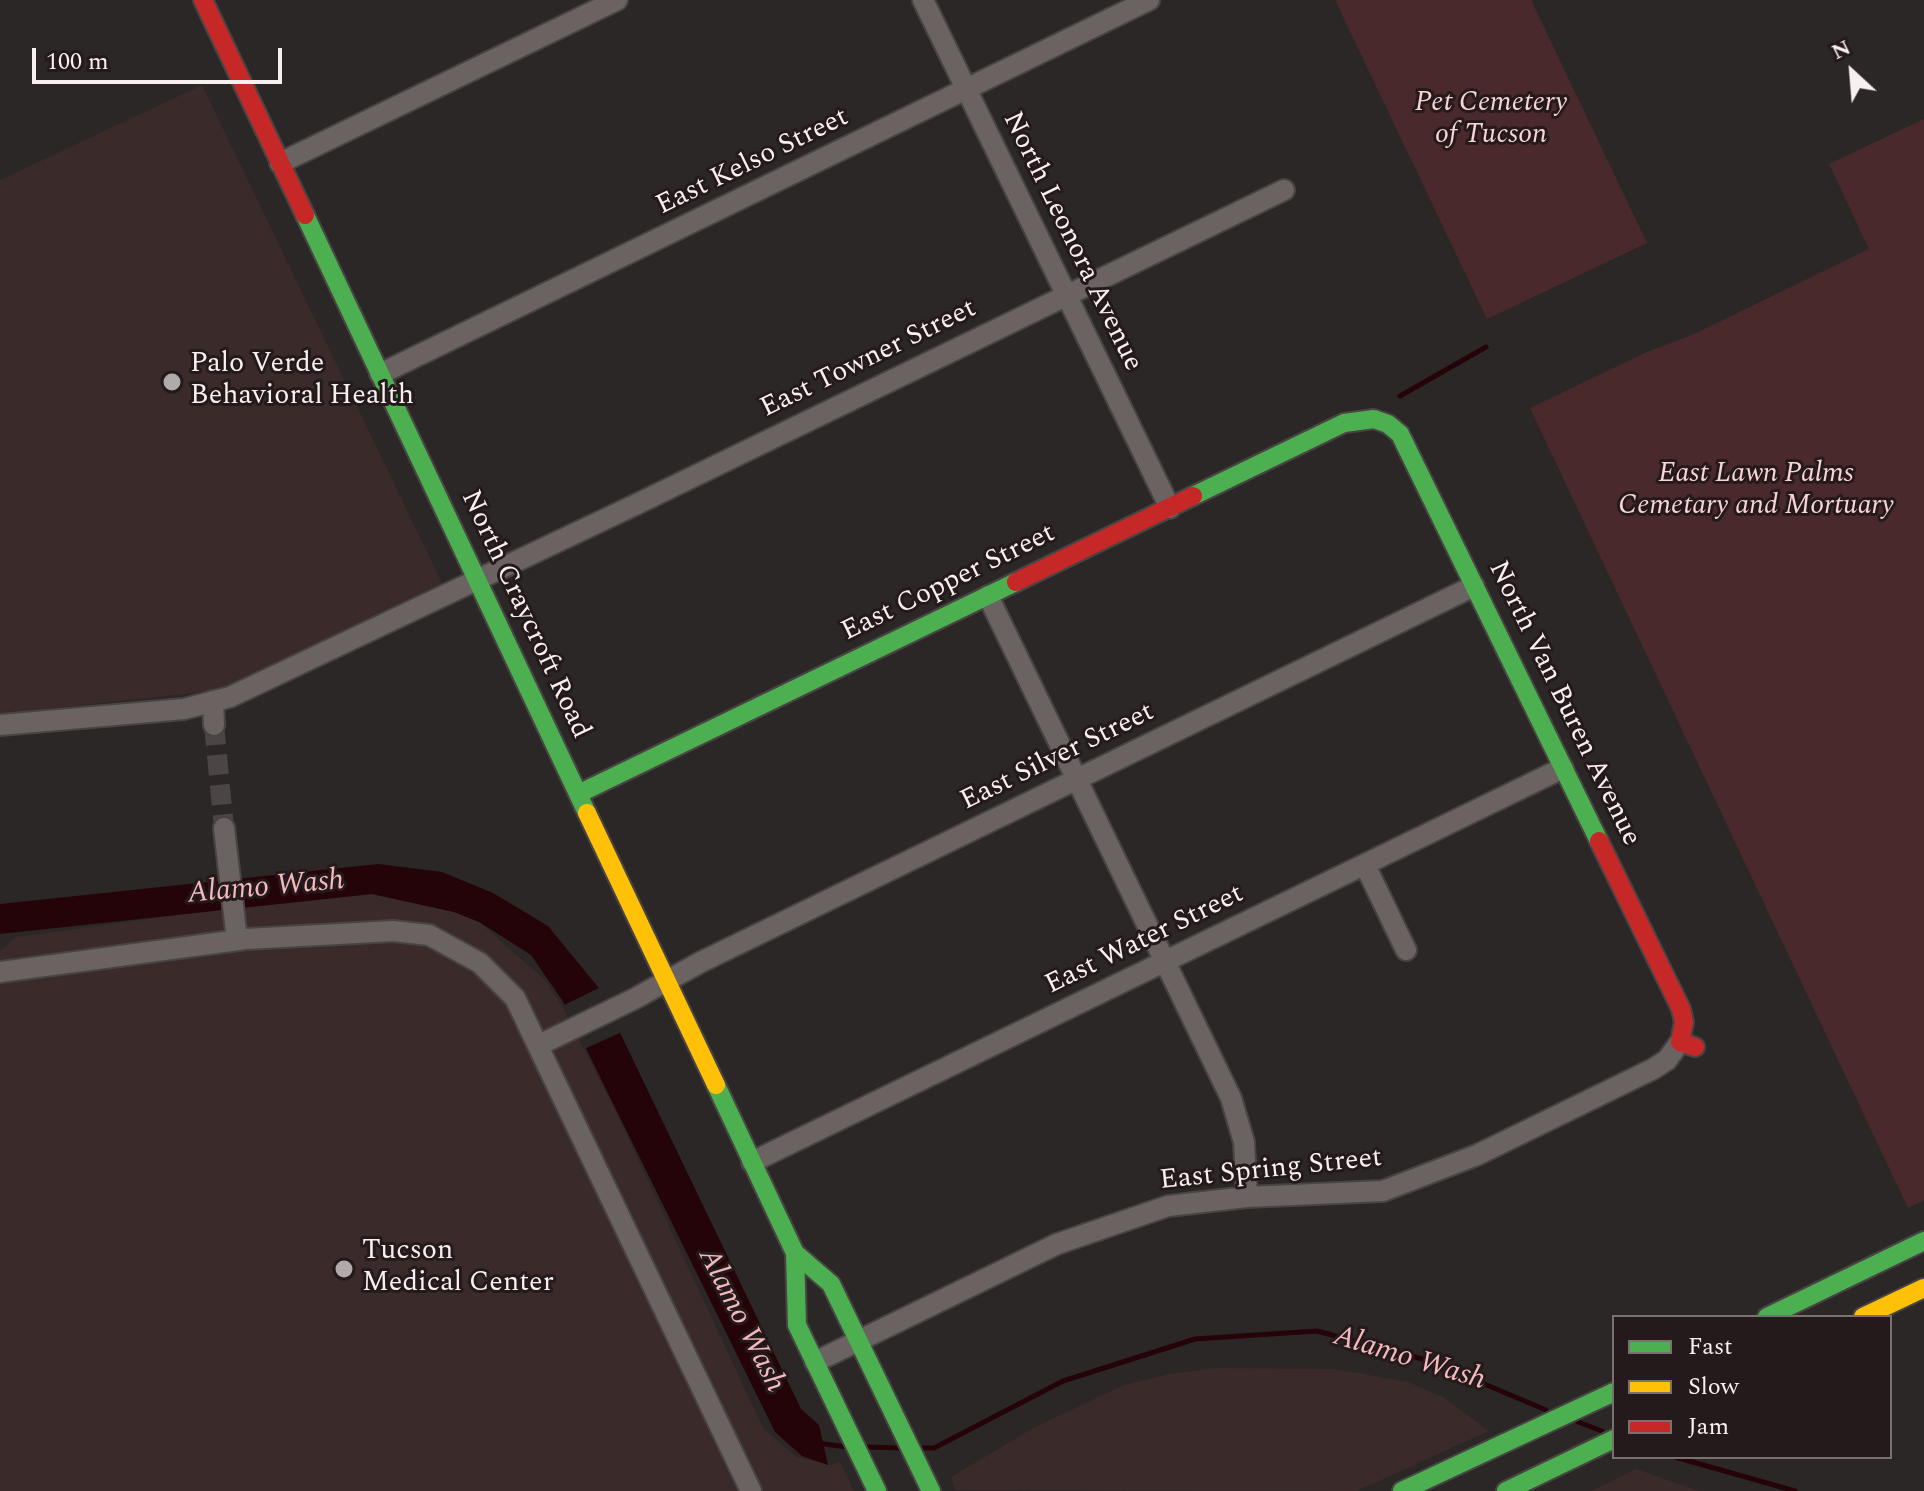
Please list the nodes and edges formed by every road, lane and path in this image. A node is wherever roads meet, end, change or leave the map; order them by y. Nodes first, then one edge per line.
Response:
1 (203, 0) edge
2 (617, 0) edge
3 (923, 0) edge
4 (1149, 0) edge
5 (965, 91) junction
6 (280, 163) junction
7 (1284, 190) dead end
8 (1066, 295) junction
9 (380, 374) junction
10 (1344, 423) joint
11 (1170, 508) junction
12 (477, 580) junction
13 (1474, 586) junction
14 (988, 596) junction
15 (213, 701) junction
16 (0, 725) edge
17 (214, 725) tunnel mouth
18 (1563, 768) junction
19 (1077, 780) junction
20 (578, 794) junction
21 (224, 828) tunnel mouth
22 (1365, 865) junction
23 (236, 930) junction
24 (1406, 950) dead end
25 (1165, 962) junction
26 (0, 972) edge
27 (667, 981) junction
28 (1688, 1044) joint
29 (539, 1045) junction
30 (752, 1162) junction
31 (1247, 1197) junction
32 (1924, 1241) edge
33 (795, 1253) junction
34 (1924, 1288) edge
35 (1771, 1315) edge
36 (1867, 1315) edge
37 (859, 1341) junction
38 (815, 1362) junction
39 (1612, 1393) edge
40 (1612, 1440) edge
41 (751, 1491) edge
42 (877, 1491) edge
43 (931, 1491) edge
44 (1402, 1491) edge
45 (1506, 1491) edge

1 - 6 main road, North Craycroft Road
2 - 6 street
3 - 5 street, North Leonora Avenue
4 - 5 street, East Kelso Street
5 - 8 street, North Leonora Avenue
5 - 9 street, East Kelso Street
6 - 9 main road, North Craycroft Road
7 - 8 street, East Towner Street
8 - 11 street, North Leonora Avenue
8 - 12 street, East Towner Street
9 - 12 main road, North Craycroft Road
10 - 11 main road, East Copper Street
10 - 13 main road, North Van Buren Avenue
11 - 14 main road, East Copper Street
12 - 15 street, East Towner Street
12 - 20 main road, North Craycroft Road
13 - 18 main road, North Van Buren Avenue
13 - 19 street, East Silver Street
14 - 19 street
14 - 20 main road, East Copper Street
15 - 16 street, East Towner Street
15 - 17 street
18 - 22 street, East Water Street
18 - 28 main road, North Van Buren Avenue
19 - 25 street
19 - 27 street, East Silver Street
20 - 27 main road, North Craycroft Road
21 - 23 street
22 - 24 street
22 - 25 street, East Water Street
23 - 26 street
23 - 29 street
25 - 30 street, East Water Street
25 - 31 street
27 - 29 street, East Silver Street
27 - 30 main road, North Craycroft Road
28 - 31 street, East Spring Street
29 - 41 street
30 - 33 main road, North Craycroft Road
31 - 37 street, East Spring Street
32 - 35 main road
33 - 37 main road, North Craycroft Road
33 - 38 main road, North Craycroft Road
34 - 36 main road
37 - 38 street, East Spring Street
37 - 43 main road, North Craycroft Road
38 - 42 main road, North Craycroft Road
39 - 44 main road
40 - 45 main road

